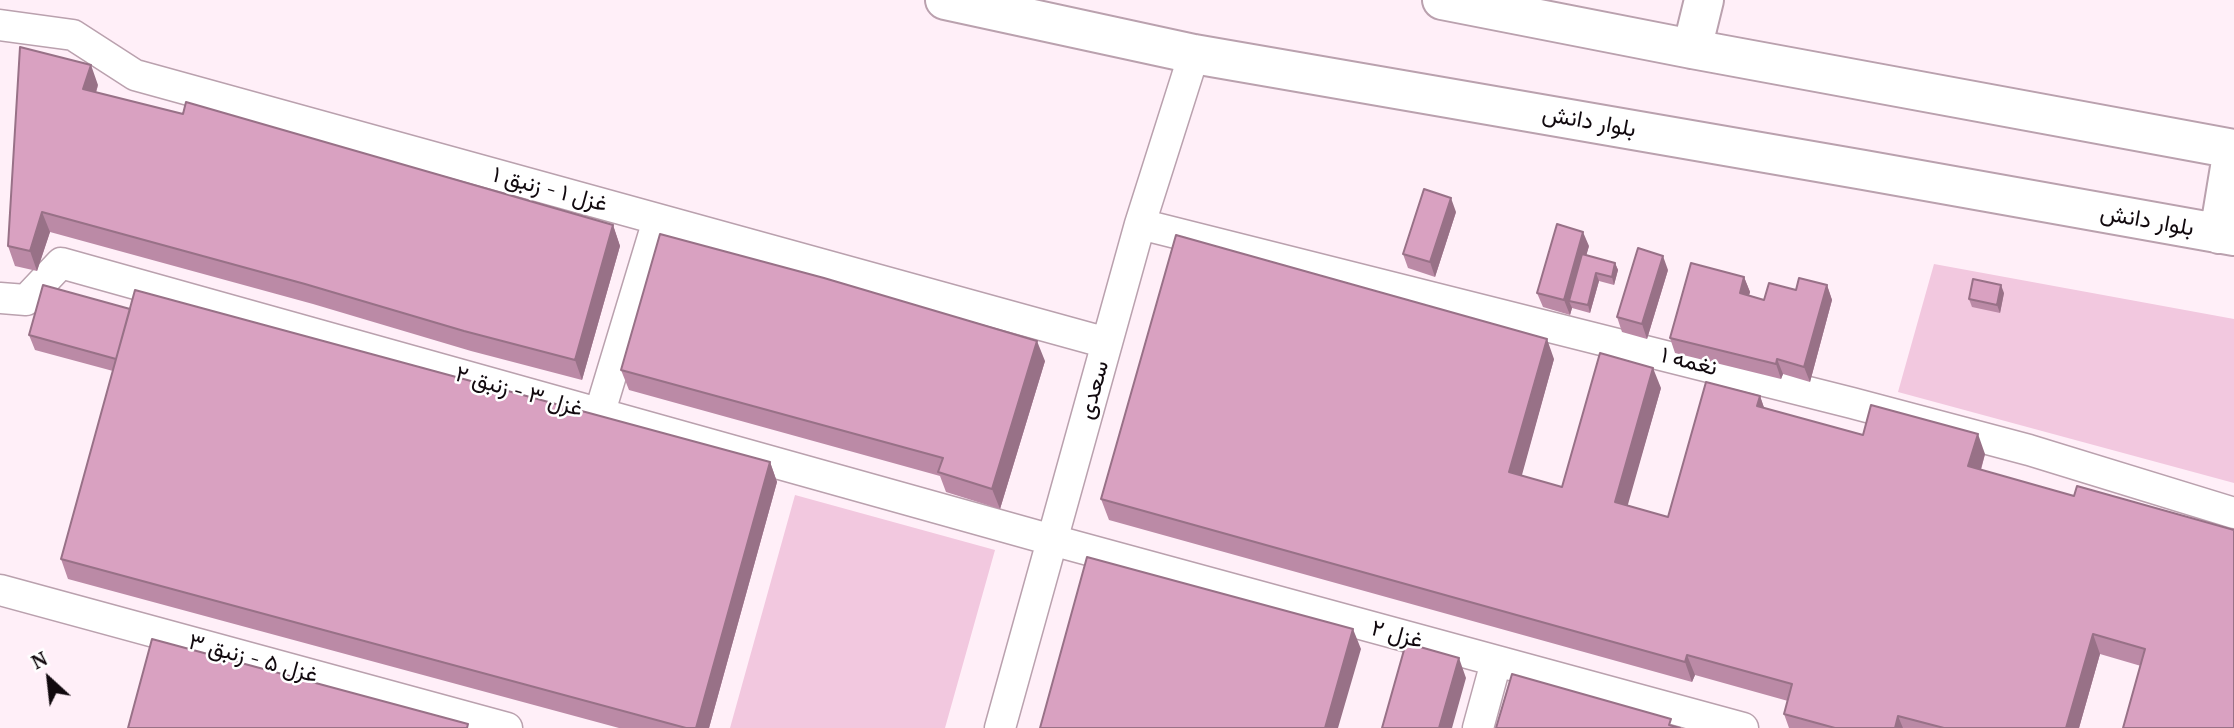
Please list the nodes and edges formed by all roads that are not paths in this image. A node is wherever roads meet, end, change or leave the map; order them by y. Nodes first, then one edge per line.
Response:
1 (945, 0) edge
2 (1441, 0) edge
3 (1704, 0) edge
4 (0, 25) edge
5 (1692, 49) junction
6 (1194, 54) junction
7 (2233, 149) edge
8 (658, 220) junction
9 (1140, 224) junction
10 (2227, 235) edge
11 (0, 298) edge
12 (1107, 343) junction
13 (599, 415) junction
14 (2234, 513) edge
15 (1052, 540) junction
16 (0, 590) edge
17 (1496, 662) junction
18 (499, 727) edge
19 (1000, 728) edge
20 (1478, 728) edge
21 (1743, 728) edge

1 - 6 street, بلوار دانش
2 - 5 street
3 - 5 street
4 - 8 street, غزل ۱ - زنبق ۱
5 - 7 street
6 - 9 street, سعدی
6 - 10 street, بلوار دانش
7 - 10 street
8 - 12 street, غزل ۱ - زنبق ۱
8 - 13 street
9 - 12 street, سعدی
9 - 14 street, نغمه ۱
11 - 13 street, غزل ۳ - زنبق ۲
12 - 15 street, سعدی
13 - 15 street, غزل ۳ - زنبق ۲
15 - 17 street, غزل ۲
15 - 19 street, سعدی
16 - 18 street, غزل ۵ - زنبق ۳
17 - 20 street
17 - 21 street, غزل ۲

